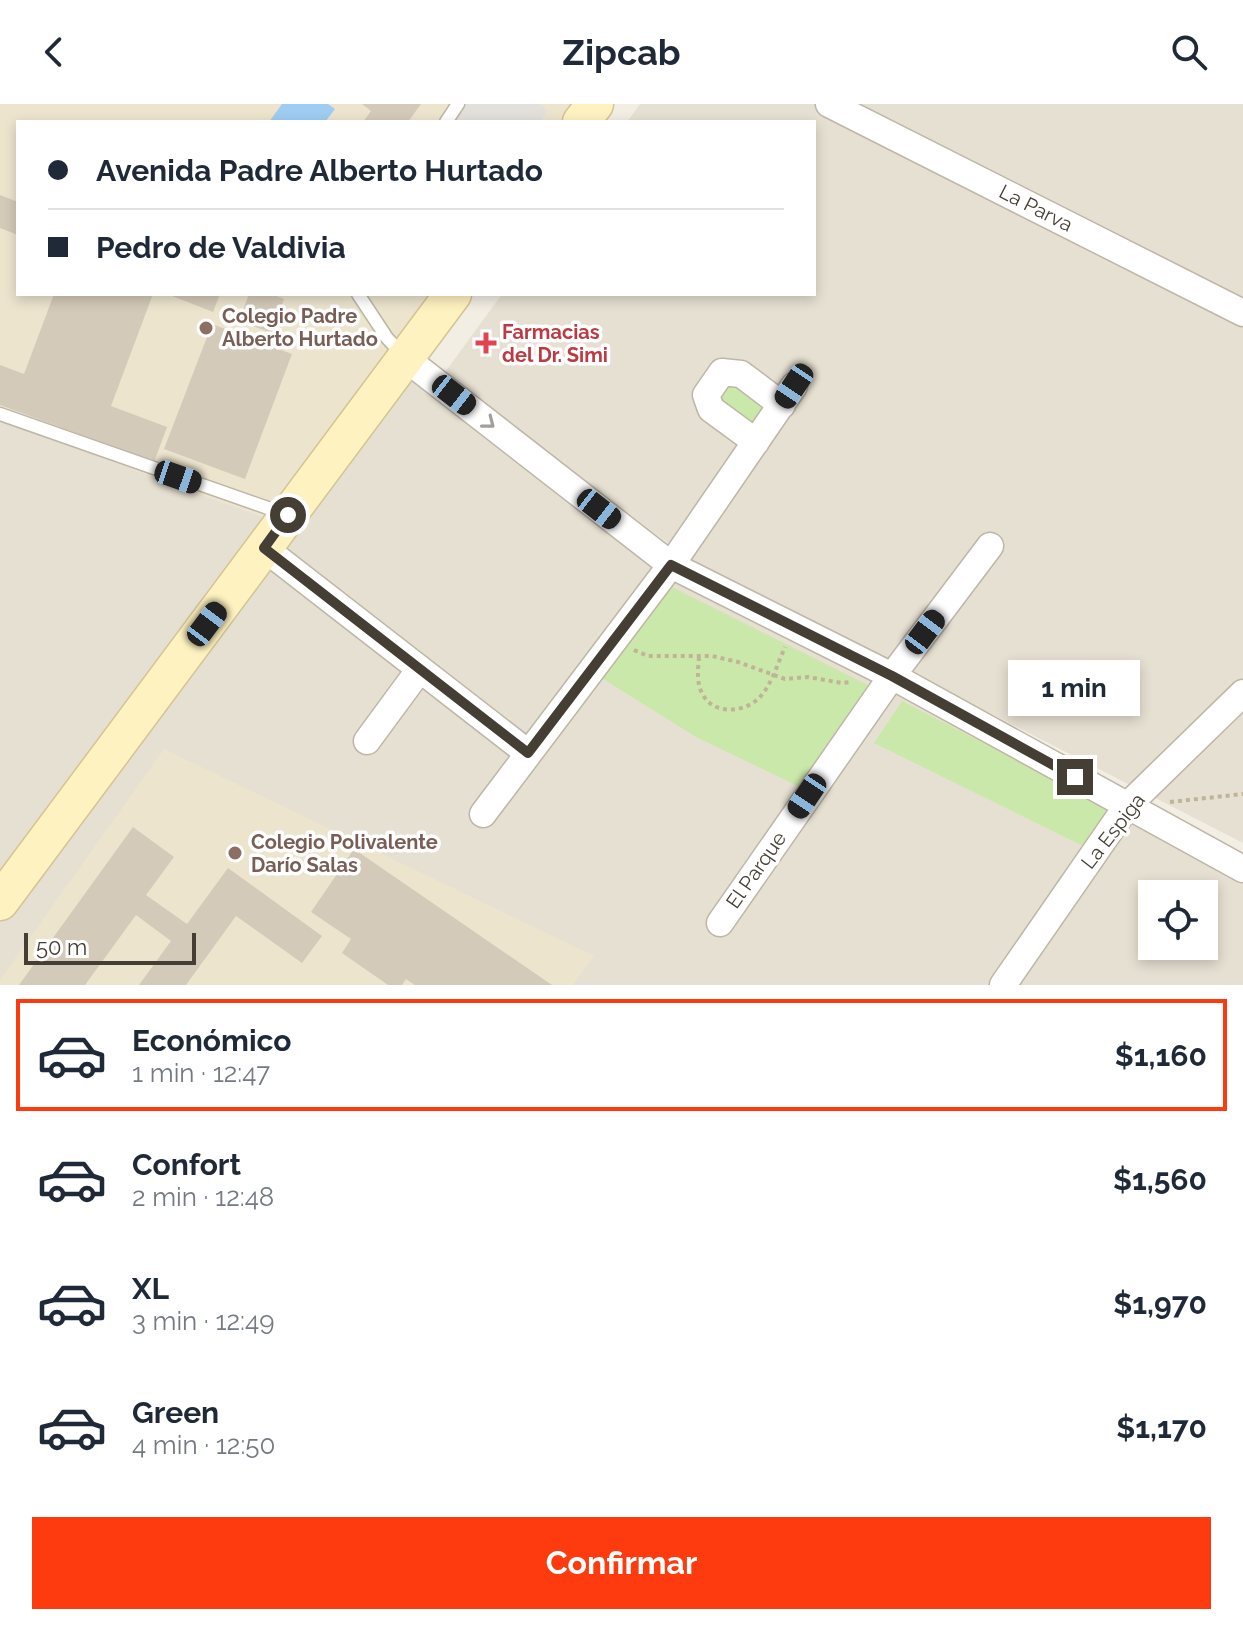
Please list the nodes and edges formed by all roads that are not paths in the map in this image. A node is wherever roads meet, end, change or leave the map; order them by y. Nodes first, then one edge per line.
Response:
1 (595, 104) edge
2 (829, 104) edge
3 (583, 120) edge
4 (359, 296) edge
5 (452, 296) edge
6 (1243, 313) edge
7 (405, 358) junction
8 (0, 414) edge
9 (756, 442) junction
10 (288, 515) junction
11 (990, 546) dead end
12 (264, 548) junction
13 (671, 565) junction
14 (420, 669) junction
15 (892, 676) junction
16 (1243, 693) edge
17 (367, 741) dead end
18 (528, 753) junction
19 (1127, 806) junction
20 (483, 814) dead end
21 (1243, 869) edge
22 (5, 888) edge
23 (720, 923) dead end
24 (1003, 985) edge

1 - 3 street
2 - 6 street, La Parva
4 - 7 lane
5 - 7 street
7 - 10 street
7 -> 13 street
8 - 10 lane
9 - 9 street
9 - 13 street
10 - 12 street
11 - 15 street, El Parque
12 - 14 street
12 - 22 street
13 - 15 street
13 - 18 street
14 - 17 street
14 - 18 street
15 - 19 street
15 - 23 street, El Parque
16 - 19 street, La Espiga
18 - 20 street
19 - 21 street
19 - 24 street, La Espiga

